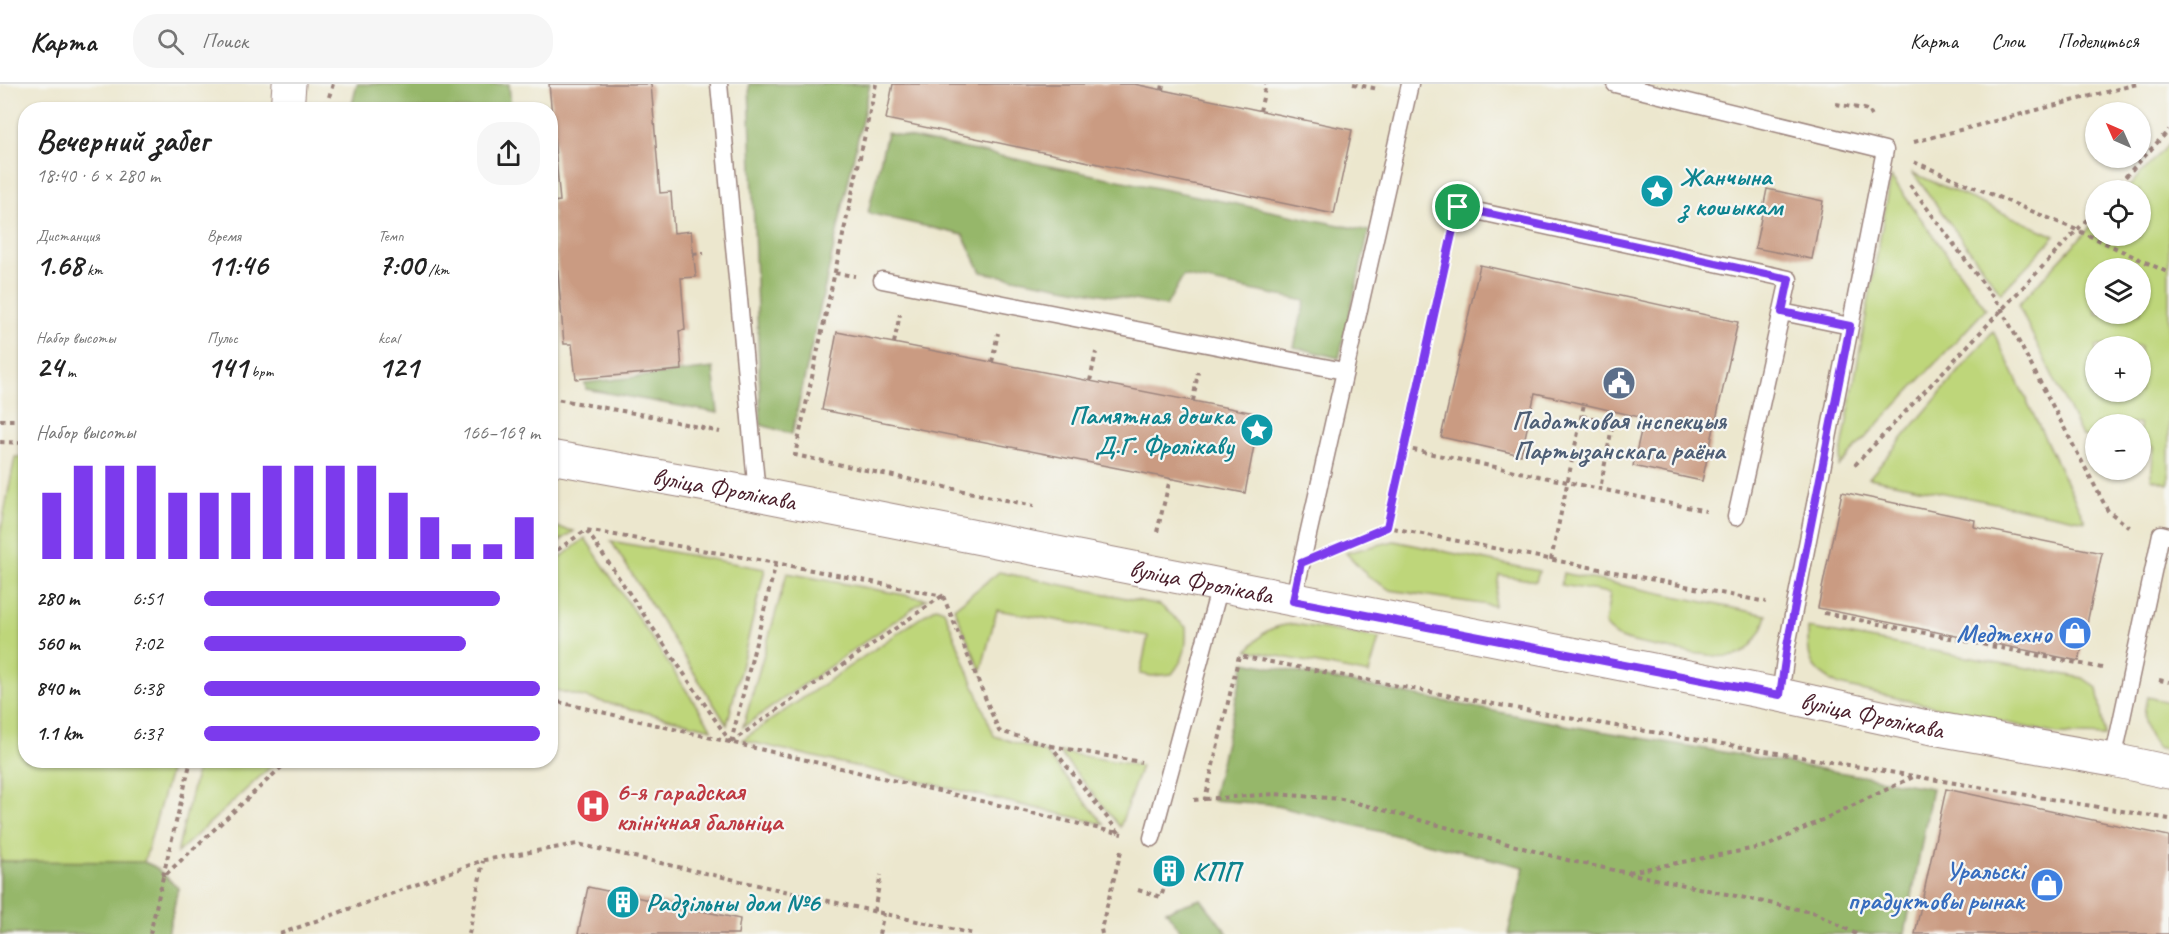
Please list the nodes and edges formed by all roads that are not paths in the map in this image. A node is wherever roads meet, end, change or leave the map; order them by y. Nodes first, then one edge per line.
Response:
1 (289, 84) edge
2 (719, 84) edge
3 (1410, 84) edge
4 (1615, 84) edge
5 (288, 102) edge
6 (1458, 207) road end
7 (882, 280) road end
8 (1782, 312) junction
9 (1850, 326) junction
10 (1344, 371) junction
11 (558, 458) edge
12 (757, 494) junction
13 (1736, 517) road end
14 (2169, 536) edge
15 (1220, 586) junction
16 (1293, 601) junction
17 (1780, 695) junction
18 (2113, 760) junction
19 (2169, 772) edge
20 (1152, 838) dead end

1 - 5 street
2 - 12 lane
3 - 10 lane
4 - 9 lane
6 - 8 lane
7 - 10 lane
8 - 9 lane
8 - 13 lane
9 - 17 lane
10 - 16 lane
11 - 12 street, вуліца Фролікава
12 - 15 street, вуліца Фролікава
14 - 18 lane
15 - 16 street, вуліца Фролікава
15 - 20 lane
16 - 17 street, вуліца Фролікава
17 - 18 street, вуліца Фролікава
18 - 19 street, вуліца Фролікава

